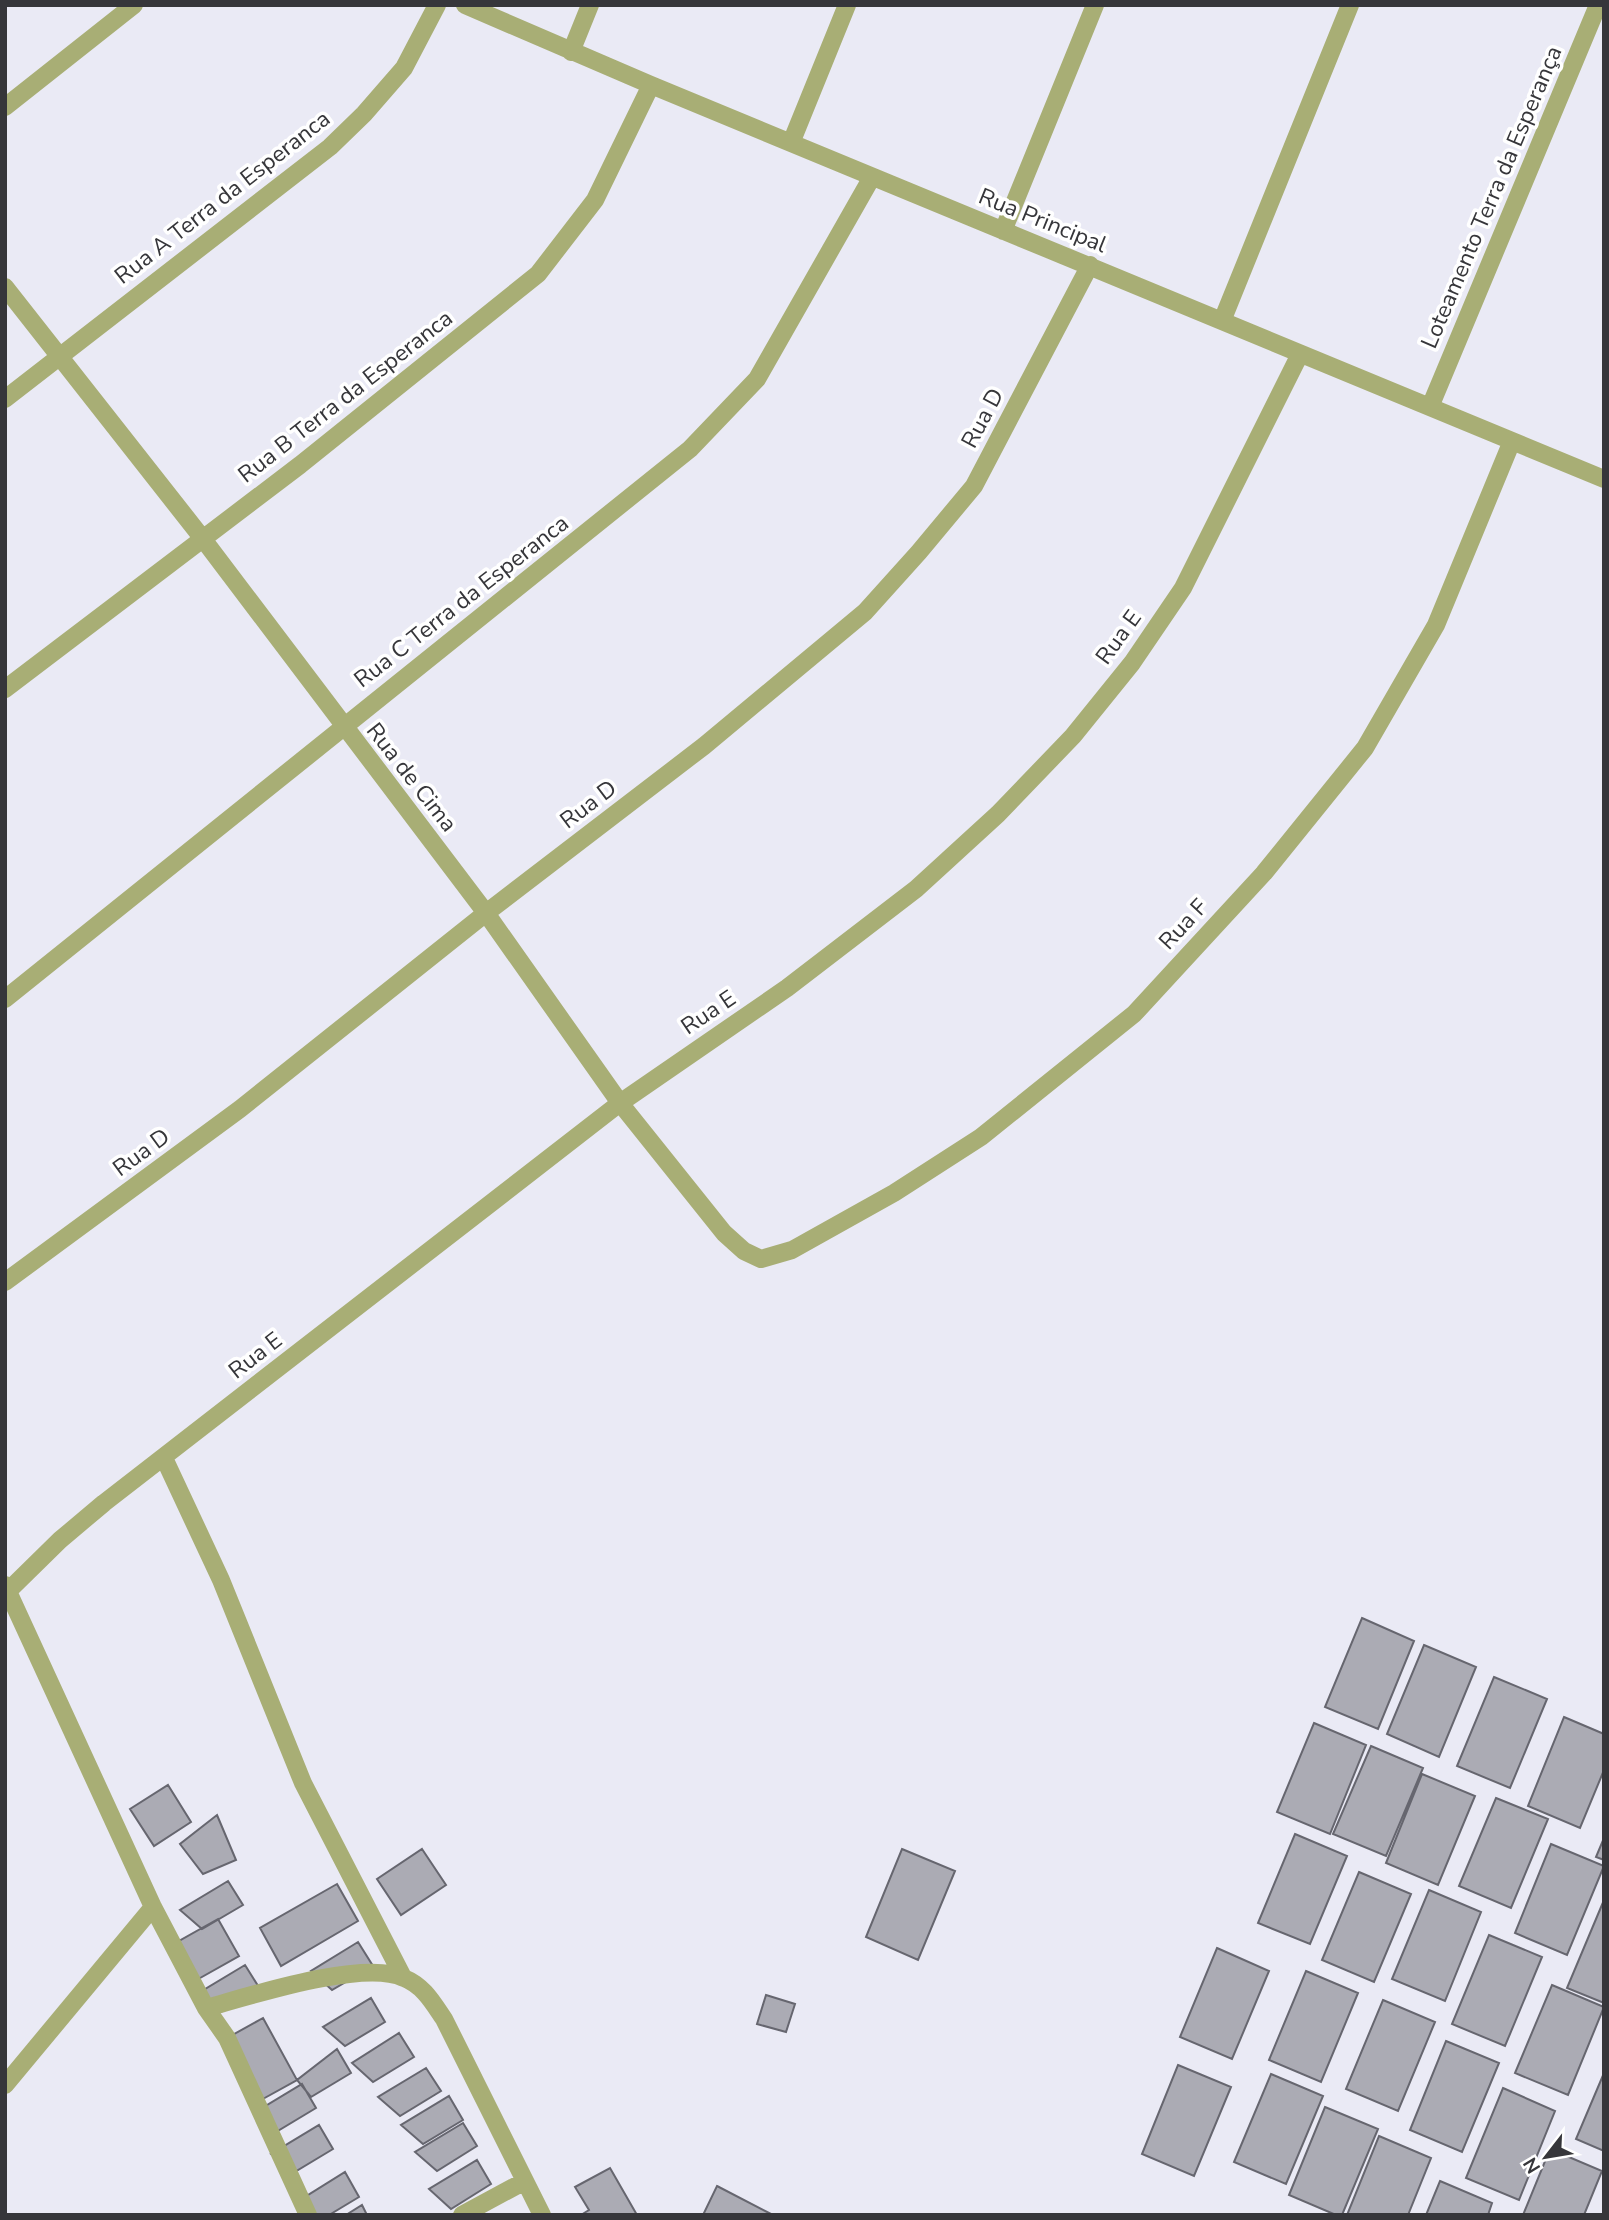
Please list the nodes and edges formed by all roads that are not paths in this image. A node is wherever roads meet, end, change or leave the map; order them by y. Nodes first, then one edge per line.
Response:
1 (134, 5) edge
2 (437, 5) edge
3 (466, 5) edge
4 (590, 5) edge
5 (847, 5) edge
6 (1096, 5) edge
7 (1350, 5) edge
8 (1598, 5) edge
9 (571, 52) junction
10 (651, 85) junction
11 (5, 107) edge
12 (791, 143) junction
13 (872, 177) junction
14 (1003, 231) junction
15 (1090, 265) junction
16 (5, 288) edge
17 (1222, 321) junction
18 (1300, 354) junction
19 (58, 358) junction
20 (5, 399) edge
21 (1430, 407) junction
22 (1512, 442) junction
23 (1604, 479) edge
24 (203, 539) junction
25 (5, 689) edge
26 (342, 726) junction
27 (486, 913) junction
28 (5, 999) edge
29 (620, 1102) junction
30 (724, 1233) joint
31 (5, 1282) edge
32 (163, 1458) junction
33 (6, 1590) edge
34 (153, 1907) junction
35 (403, 1977) junction
36 (206, 2008) junction
37 (5, 2085) edge
38 (525, 2181) junction
39 (308, 2215) edge
40 (462, 2215) edge
41 (542, 2215) edge

1 - 11 street
2 - 19 street, Rua A Terra da Esperanca
3 - 9 street, Rua Principal
4 - 9 street
5 - 12 street
6 - 14 street
7 - 17 street
8 - 21 street, Loteamento Terra da Esperança
9 - 10 street, Rua Principal
10 - 12 street, Rua Principal
10 - 24 street, Rua B Terra da Esperanca
12 - 13 street, Rua Principal
13 - 14 street, Rua Principal
13 - 26 street, Rua C Terra da Esperanca
14 - 15 street, Rua Principal
15 - 17 street, Rua Principal
15 - 27 street, Rua D
16 - 19 street, Rua de Cima
17 - 18 street, Rua Principal
18 - 21 street, Rua Principal
18 - 29 street, Rua E
19 - 20 street, Rua A Terra da Esperanca
19 - 24 street, Rua de Cima
21 - 22 street, Rua Principal
22 - 23 street, Rua Principal
22 - 30 street, Rua F
24 - 25 street, Rua B Terra da Esperanca
24 - 26 street, Rua de Cima
26 - 27 street, Rua de Cima
26 - 28 street, Rua C Terra da Esperanca
27 - 29 street, Rua de Cima
27 - 31 street, Rua D
29 - 30 street, Rua de Cima
29 - 32 street, Rua E
32 - 33 street, Rua E
32 - 35 street
33 - 34 street
34 - 36 street
34 - 37 street
35 - 36 street
35 - 38 street
36 - 39 street
38 - 40 street
38 - 41 street

